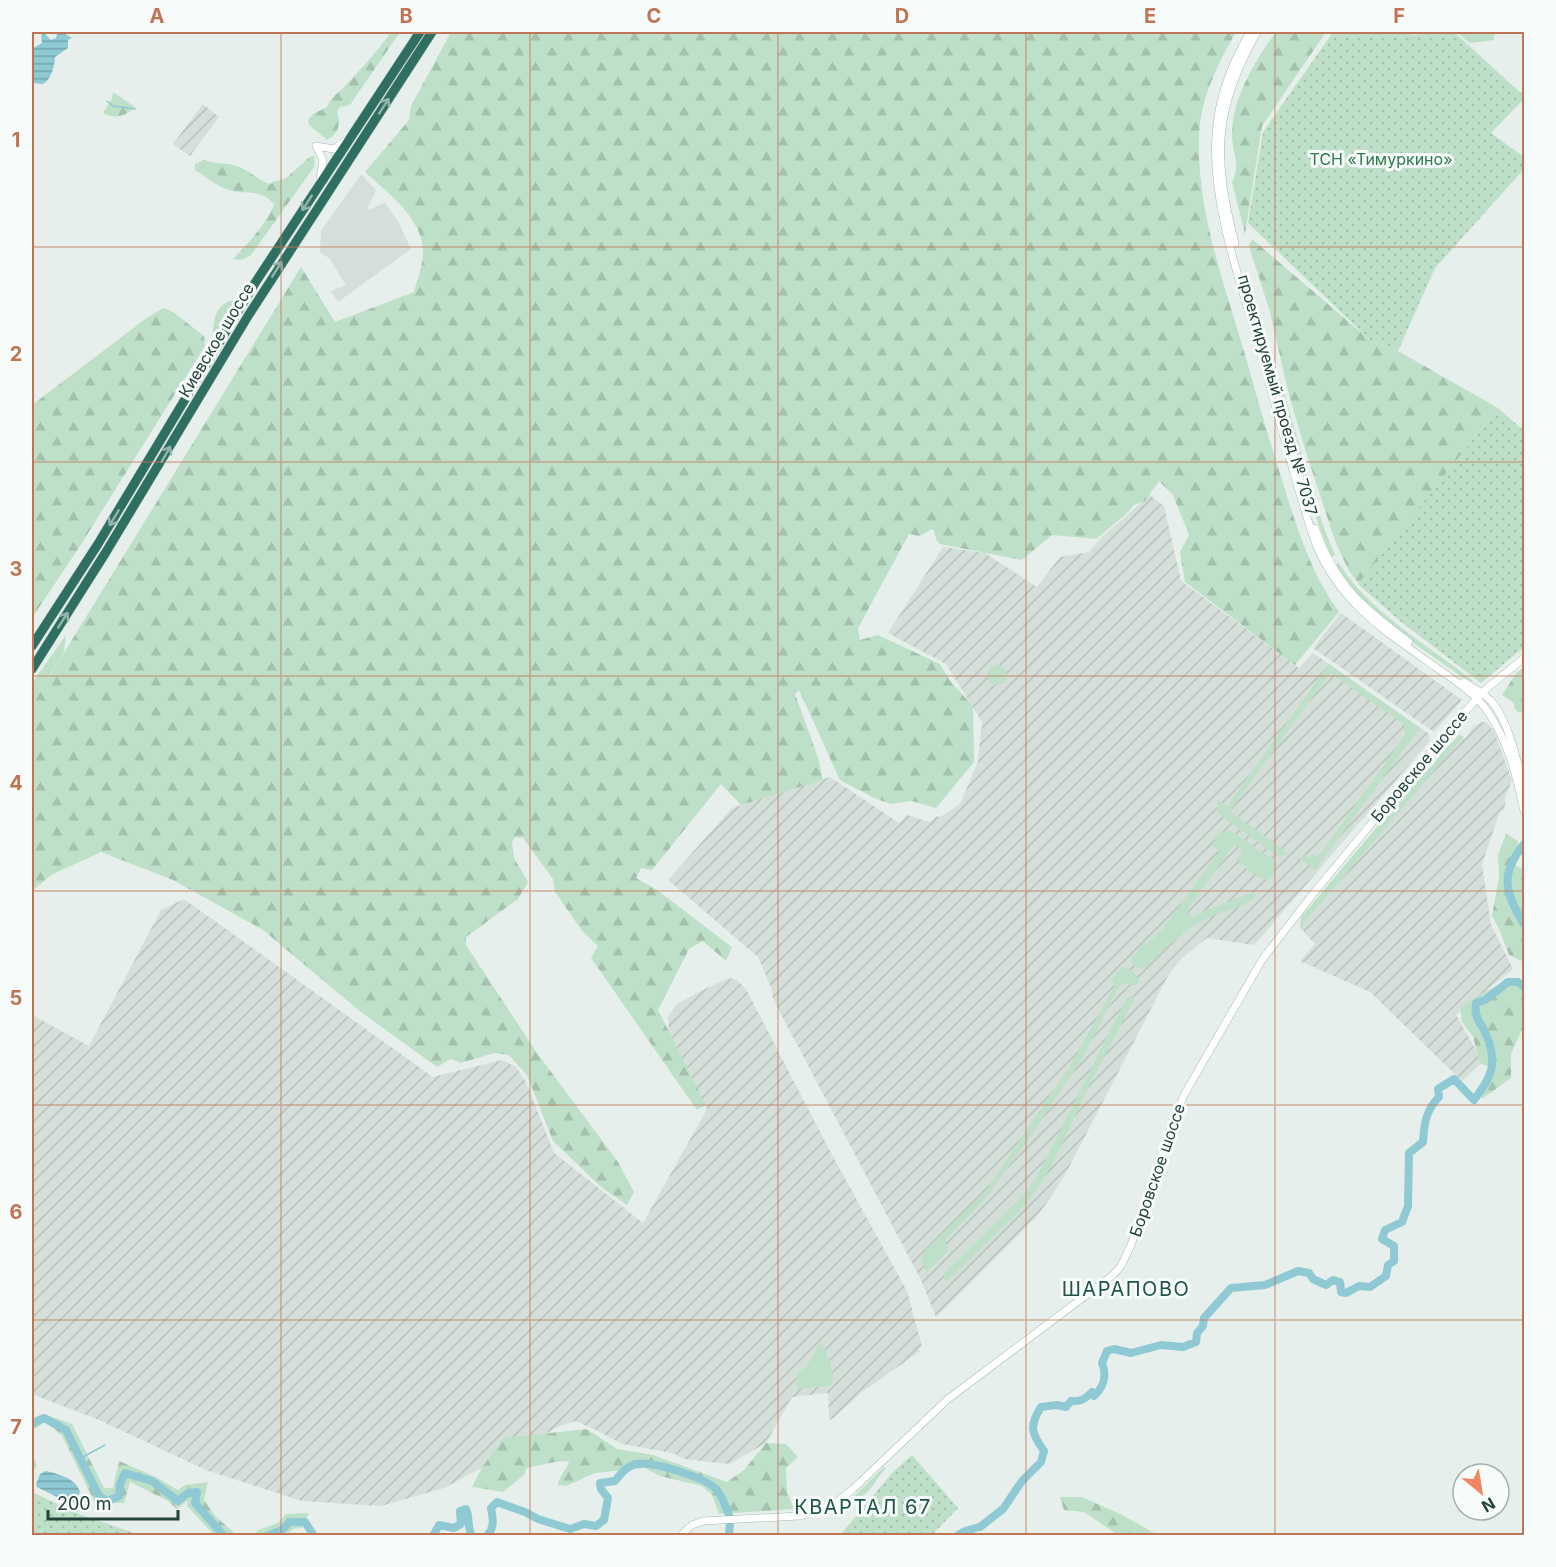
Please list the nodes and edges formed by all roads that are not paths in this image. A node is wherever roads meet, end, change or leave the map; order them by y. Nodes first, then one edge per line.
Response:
1 (420, 32) edge
2 (432, 32) edge
3 (1250, 32) edge
4 (1257, 32) edge
5 (349, 138) junction
6 (320, 183) junction
7 (32, 646) edge
8 (1524, 658) edge
9 (32, 669) edge
10 (1477, 695) junction
11 (1524, 788) edge
12 (1524, 811) edge
13 (680, 1536) edge

1 - 5 highway, Киевское шоссе
9 -> 2 highway, Киевское шоссе
3 - 10 main road, проектируемый проезд № 7037
4 - 10 main road, проектируемый проезд № 7037
5 - 6 highway, Киевское шоссе
5 - 6 main road
6 -> 7 highway, Киевское шоссе
8 - 10 main road, Боровское шоссе
10 - 11 main road
10 - 12 main road
10 - 13 main road, Боровское шоссе

